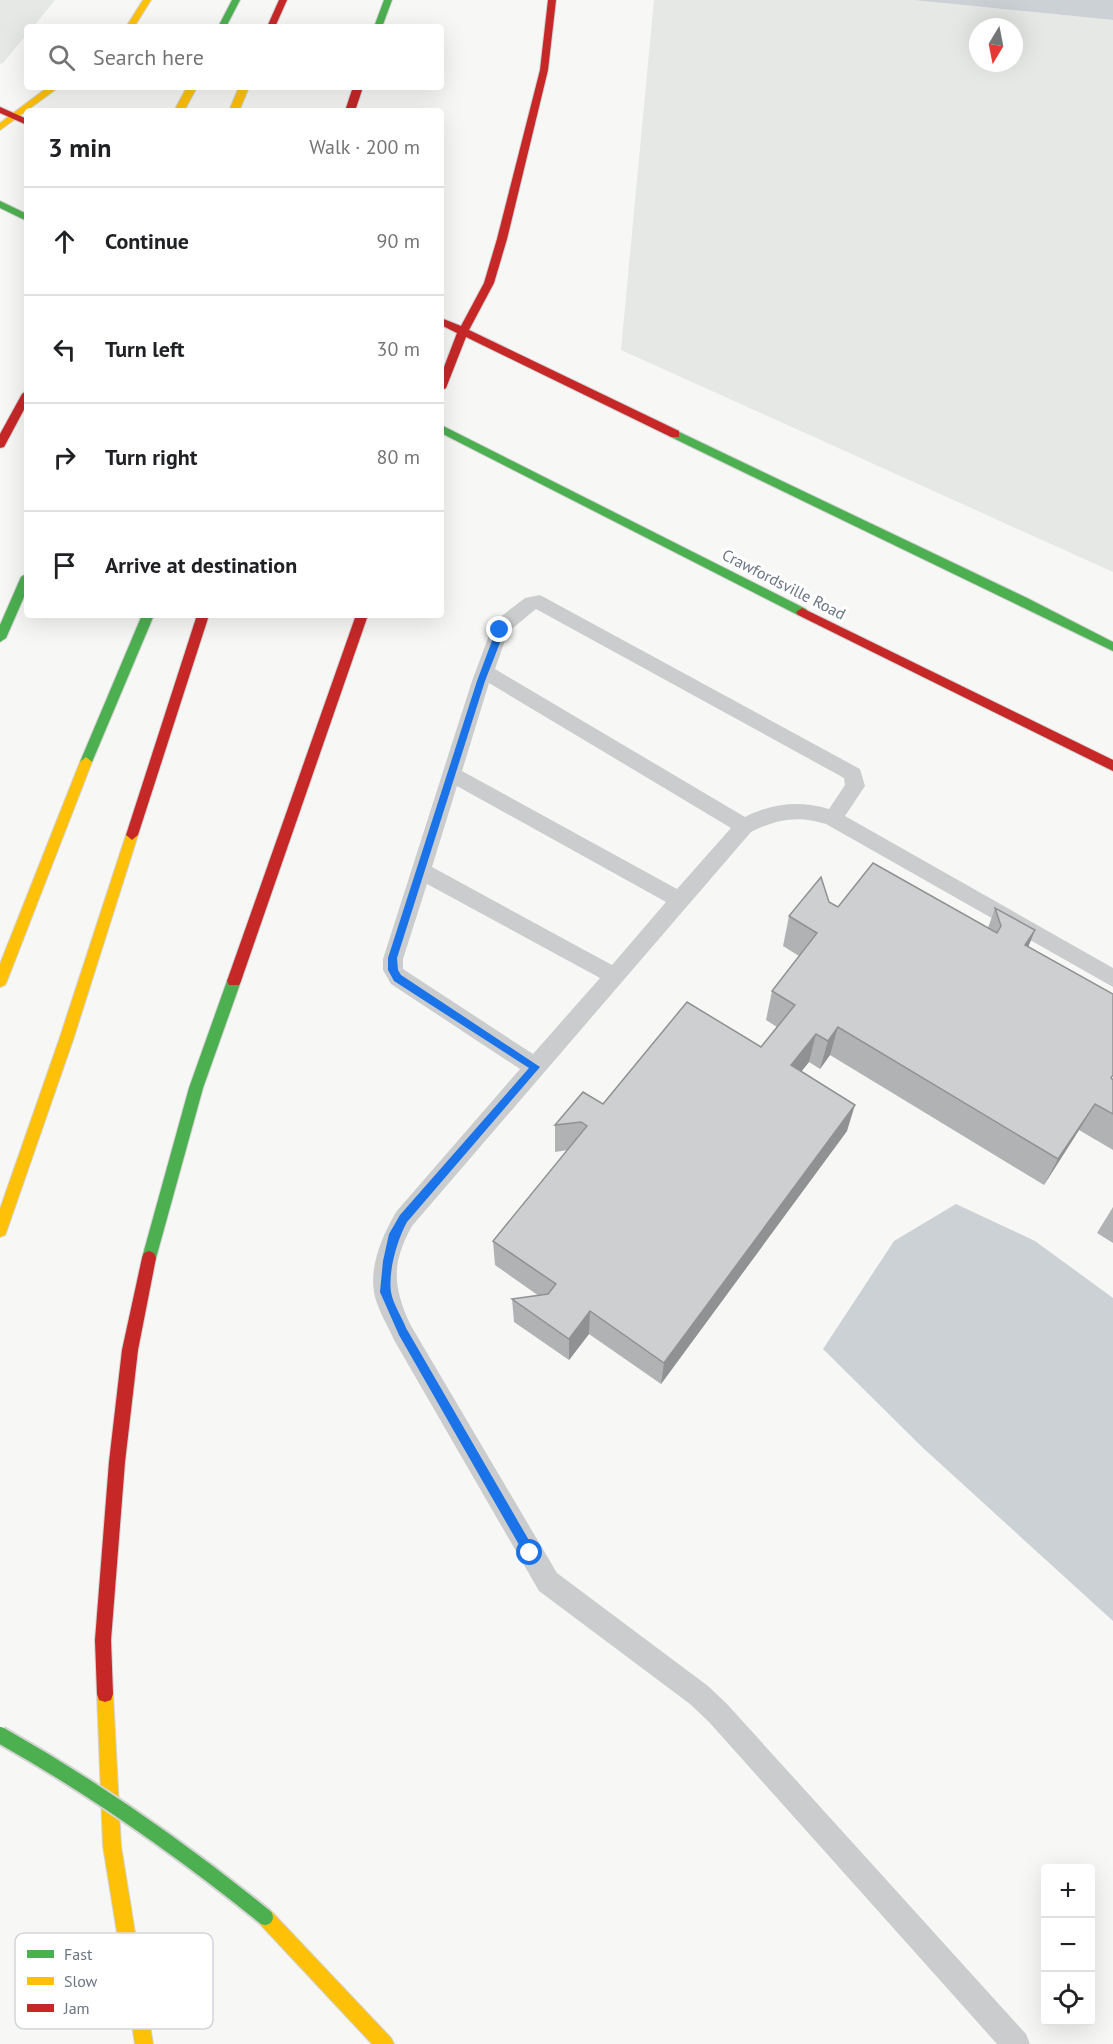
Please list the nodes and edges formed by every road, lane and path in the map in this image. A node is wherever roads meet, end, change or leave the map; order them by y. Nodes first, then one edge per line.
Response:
1 (147, 0) edge
2 (236, 0) edge
3 (283, 0) edge
4 (388, 0) edge
5 (552, 0) edge
6 (132, 24) edge
7 (224, 24) edge
8 (272, 24) edge
9 (379, 24) edge
10 (51, 90) edge
11 (190, 90) edge
12 (243, 90) edge
13 (357, 90) edge
14 (32, 108) edge
15 (181, 108) edge
16 (235, 108) edge
17 (351, 108) edge
18 (0, 110) edge
19 (21, 119) edge
20 (0, 127) edge
21 (0, 204) edge
22 (24, 216) edge
23 (444, 322) edge
24 (463, 332) junction
25 (444, 380) edge
26 (24, 400) edge
27 (444, 431) edge
28 (0, 444) edge
29 (24, 584) edge
30 (147, 618) edge
31 (202, 618) edge
32 (361, 618) edge
33 (0, 638) edge
34 (1113, 647) edge
35 (485, 672) junction
36 (1113, 766) edge
37 (452, 774) junction
38 (833, 818) junction
39 (744, 826) junction
40 (421, 871) junction
41 (680, 900) junction
42 (614, 976) junction
43 (1113, 978) edge
44 (0, 981) edge
45 (536, 1067) junction
46 (0, 1230) edge
47 (0, 1735) edge
48 (126, 1933) edge
49 (142, 2029) edge
50 (144, 2044) edge
51 (385, 2044) edge
52 (1016, 2044) edge

1 - 6 main road
2 - 7 main road
3 - 8 main road
4 - 9 main road
5 - 24 main road
10 - 14 main road
11 - 15 main road
12 - 16 main road
13 - 17 main road
18 - 19 main road
19 - 20 main road
21 - 22 main road
23 - 24 main road
24 - 25 main road
24 - 34 main road
26 - 28 main road
27 - 36 main road, Crawfordsville Road
29 - 33 main road
30 - 44 main road
31 - 46 main road
32 - 48 main road
35 - 37 lane
35 - 38 lane
35 - 39 lane
37 - 40 lane
37 - 41 lane
38 - 39 lane
38 - 43 lane
39 - 41 lane
40 - 42 lane
40 - 45 lane
41 - 42 lane
42 - 45 lane
45 - 52 lane
47 - 51 main road, bridge
49 - 50 main road

